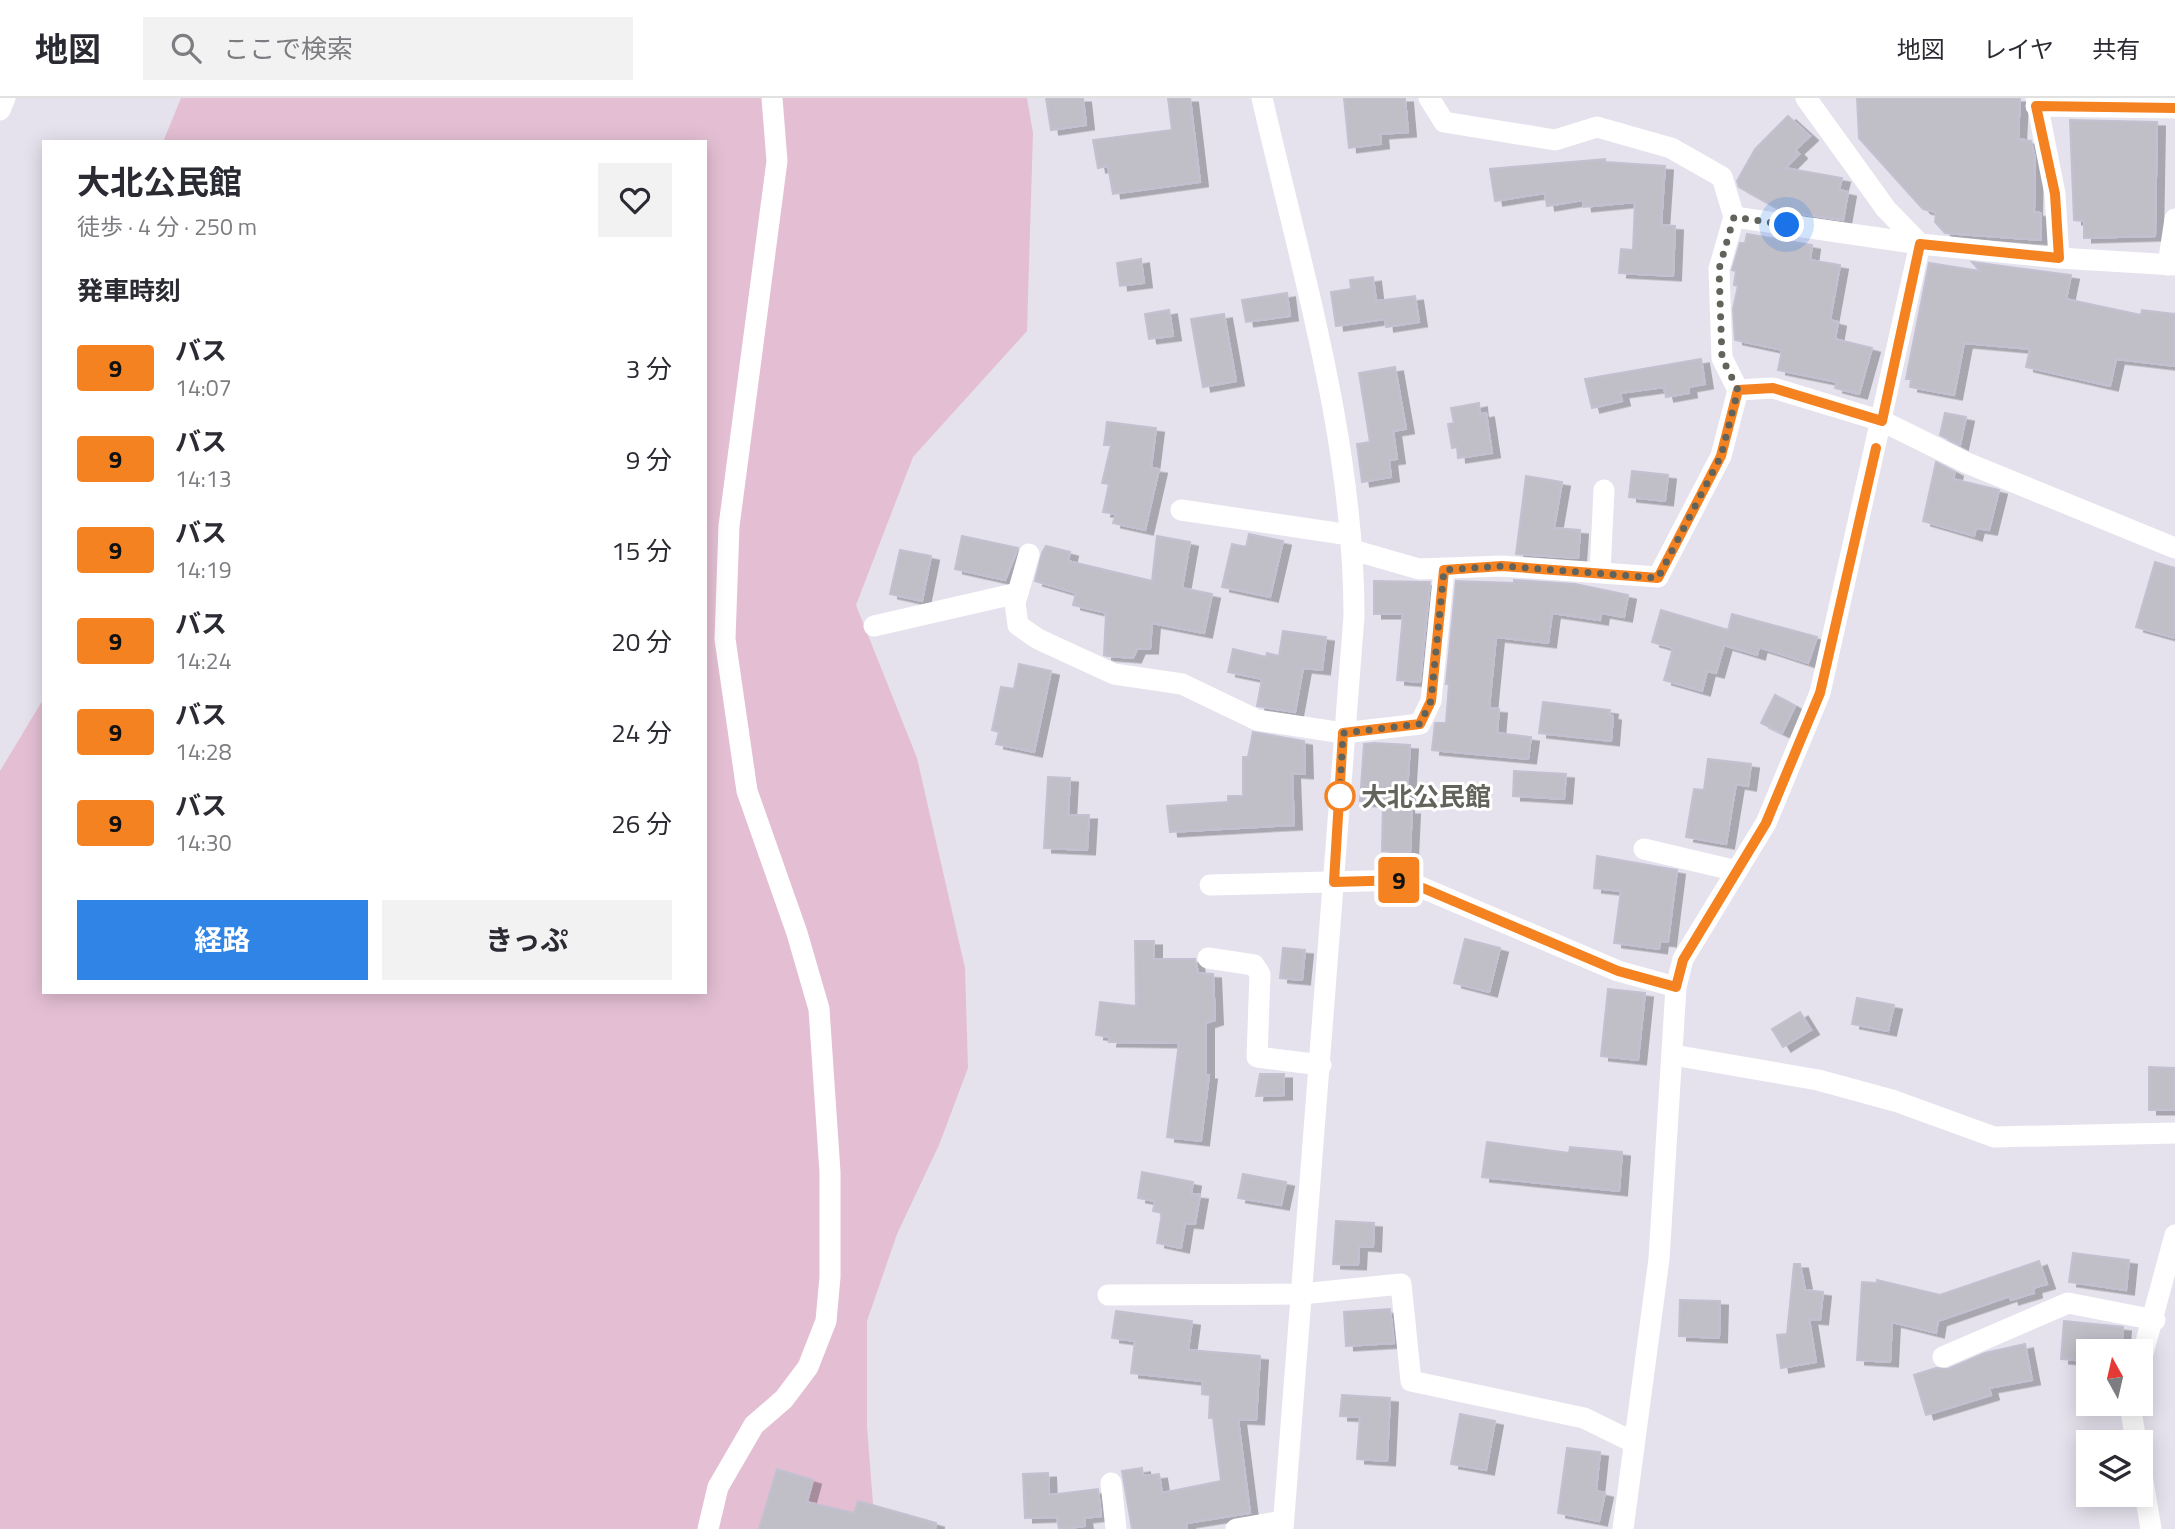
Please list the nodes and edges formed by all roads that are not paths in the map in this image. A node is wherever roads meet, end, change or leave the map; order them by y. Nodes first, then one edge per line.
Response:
1 (5, 98) edge
2 (772, 98) edge
3 (1262, 98) edge
4 (1429, 98) edge
5 (1806, 98) edge
6 (2036, 102) edge
7 (2175, 108) edge
8 (0, 110) edge
9 (1734, 217) junction
10 (2175, 219) edge
11 (1920, 244) junction
12 (2059, 258) junction
13 (2171, 265) edge
14 (1738, 390) junction
15 (1882, 421) junction
16 (1604, 490) dead end
17 (1181, 510) dead end
18 (1352, 542) junction
19 (2175, 548) edge
20 (1029, 554) dead end
21 (1444, 570) junction
22 (1600, 572) junction
23 (1018, 593) junction
24 (874, 626) dead end
25 (1343, 733) junction
26 (1644, 849) dead end
27 (1737, 871) junction
28 (1334, 882) junction
29 (1210, 886) dead end
30 (1208, 958) dead end
31 (1676, 987) junction
32 (1674, 1055) junction
33 (1321, 1065) junction
34 (2175, 1133) edge
35 (2175, 1235) edge
36 (1301, 1294) junction
37 (1108, 1295) dead end
38 (2155, 1320) junction
39 (2149, 1339) edge
40 (1943, 1357) dead end
41 (1633, 1442) junction
42 (1111, 1483) dead end
43 (2147, 1507) edge
44 (1283, 1525) edge
45 (708, 1529) edge
46 (1116, 1529) edge
47 (1236, 1529) edge
48 (1623, 1529) edge
49 (2151, 1529) edge

1 - 8 street
2 - 45 street
3 - 18 street
4 - 9 street
5 - 11 street
6 - 7 street
6 - 12 street
9 - 11 street
9 - 14 street
10 - 13 street
11 - 12 street
11 - 15 street
12 - 13 street
14 - 15 street
14 - 22 street
15 - 19 street
15 - 27 street
16 - 22 street
17 - 18 street
18 - 21 street
18 - 25 street
20 - 23 street
21 - 22 street
21 - 25 street
23 - 24 street
23 - 25 street
25 - 28 street
26 - 27 street
27 - 31 street
28 - 29 street
28 - 31 street
28 - 33 street
30 - 33 street
31 - 32 street
32 - 34 street
32 - 41 street
33 - 36 street
35 - 38 street
36 - 37 street
36 - 41 street
36 - 44 street
38 - 39 street
38 - 40 street
41 - 48 street
42 - 46 street
43 - 49 street
44 - 47 street

